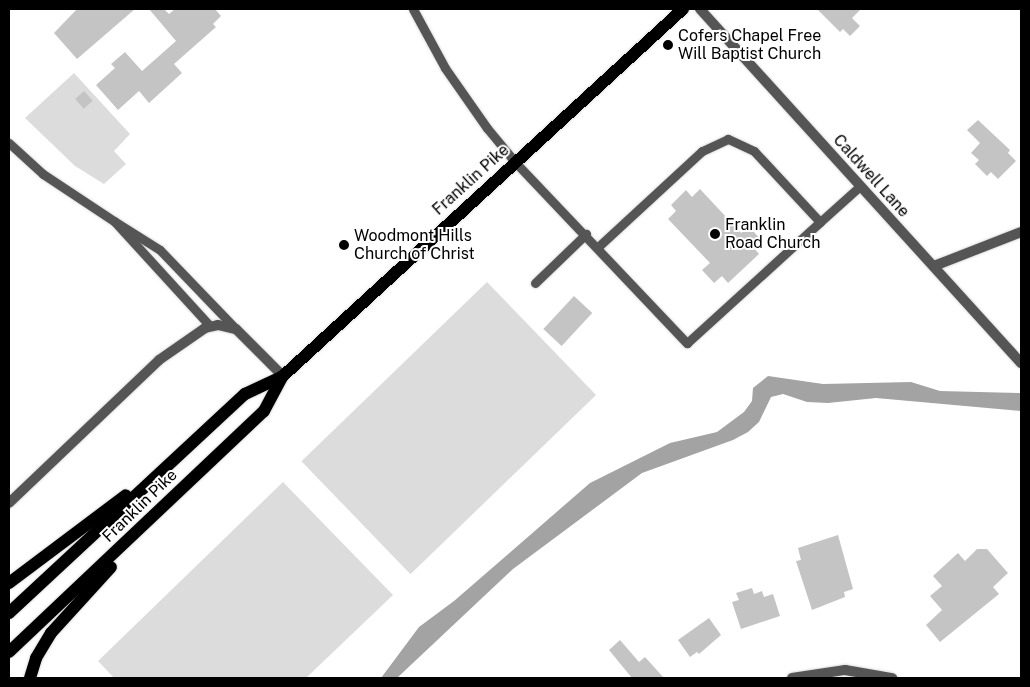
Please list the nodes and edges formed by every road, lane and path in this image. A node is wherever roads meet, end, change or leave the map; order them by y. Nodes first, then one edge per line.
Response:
1 (413, 9) edge
2 (683, 9) edge
3 (700, 9) edge
4 (9, 144) edge
5 (515, 162) junction
6 (859, 187) junction
7 (114, 222) junction
8 (820, 222) junction
9 (1021, 232) edge
10 (586, 234) junction
11 (598, 247) junction
12 (934, 266) junction
13 (535, 283) dead end
14 (210, 326) junction
15 (236, 329) junction
16 (1021, 363) edge
17 (283, 376) junction
18 (165, 468) junction
19 (183, 488) junction
20 (9, 503) edge
21 (9, 583) edge
22 (9, 613) edge
23 (9, 652) edge
24 (30, 678) edge
25 (792, 678) edge
26 (892, 678) edge

1 - 5 lane
2 - 5 main road, Franklin Pike
3 - 6 street, Caldwell Lane
4 - 7 lane
5 - 10 lane
5 - 17 main road, Franklin Pike
6 - 8 lane
6 - 12 street, Caldwell Lane
7 - 14 lane
7 - 15 lane
8 - 11 lane
8 - 11 lane
9 - 12 street
10 - 11 lane
10 - 13 lane
12 - 16 street, Caldwell Lane
14 - 15 street
14 - 20 street
15 - 17 street
17 - 18 main road, Franklin Pike
17 - 19 main road, Franklin Pike
18 - 21 main road
18 - 22 main road, Franklin Pike
19 - 23 main road, Franklin Pike
19 - 24 main road
25 - 26 street

